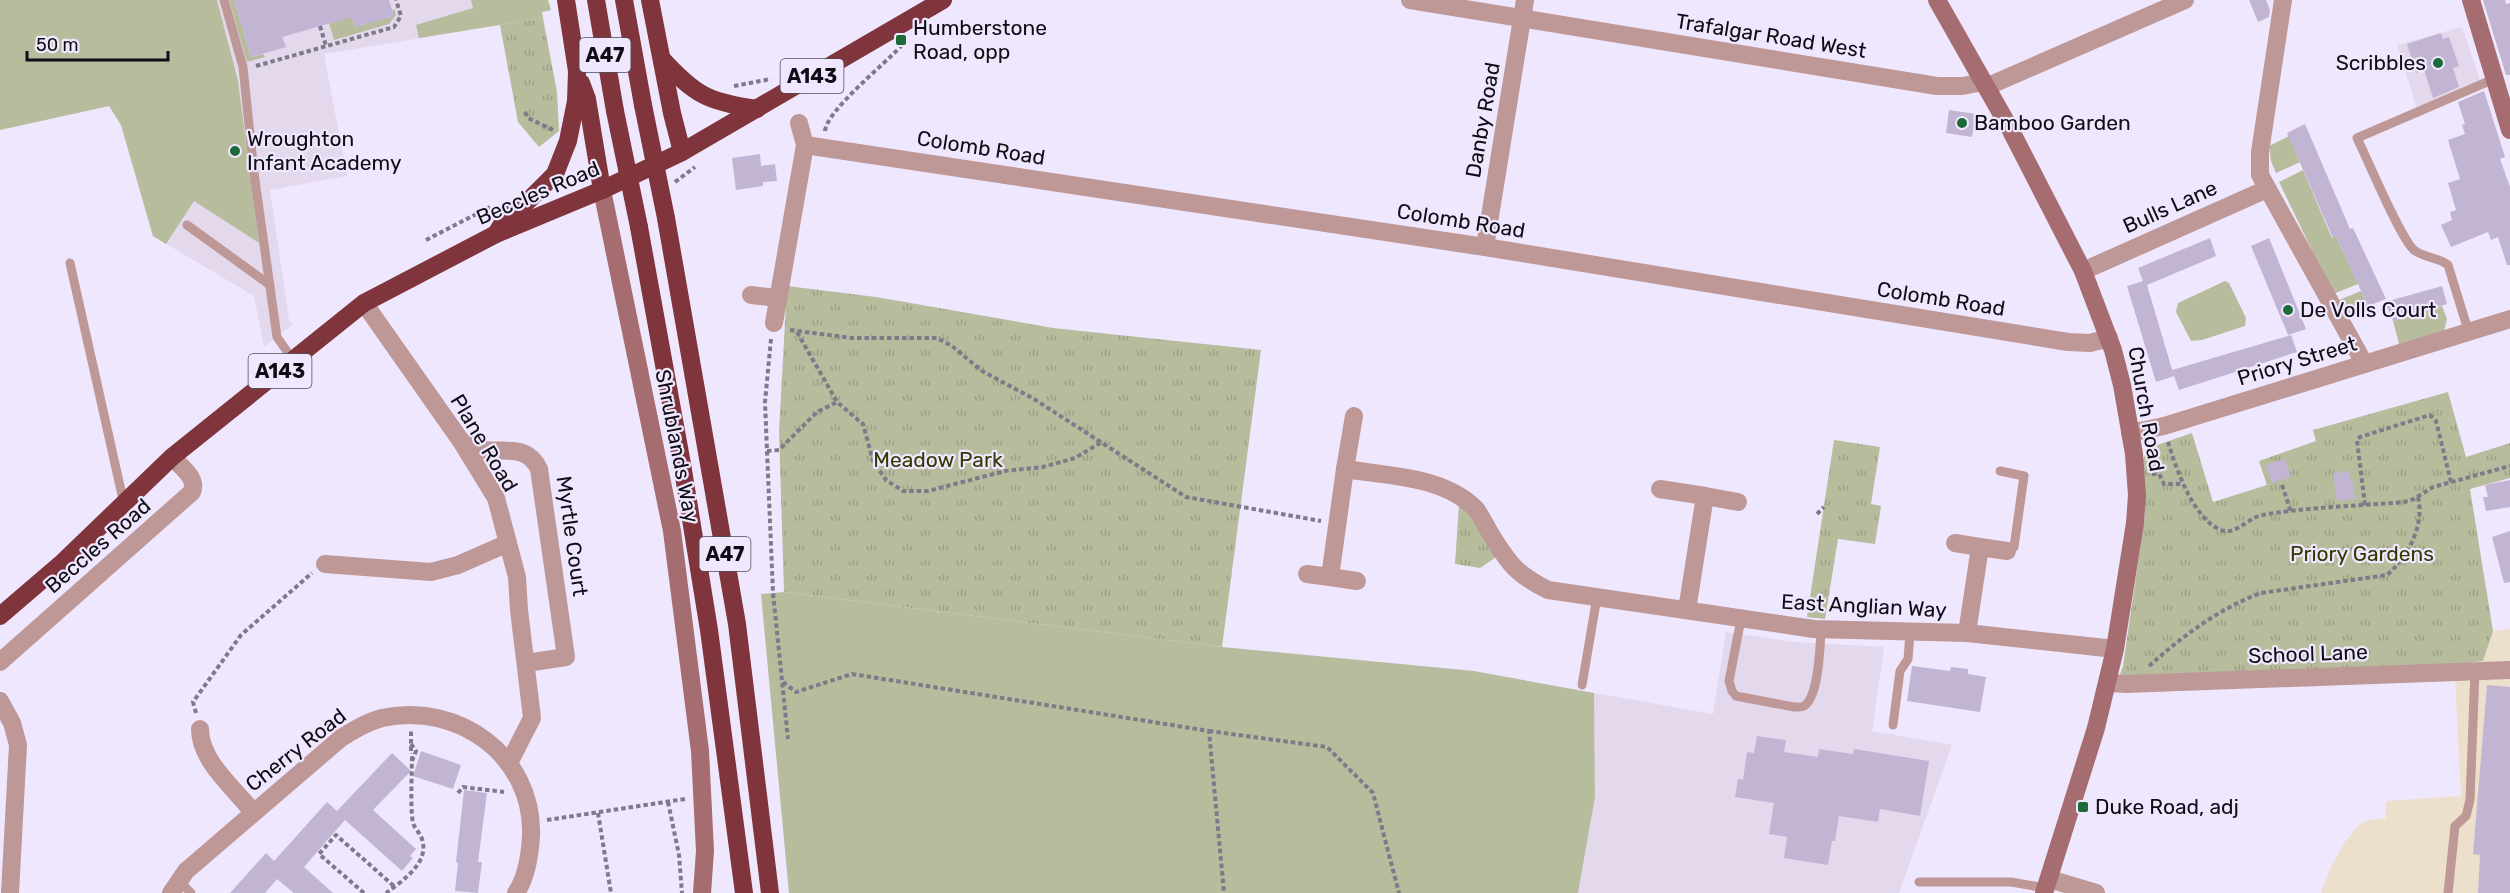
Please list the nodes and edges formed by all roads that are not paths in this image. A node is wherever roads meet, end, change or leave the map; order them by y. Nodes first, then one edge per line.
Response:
1 (224, 0) edge
2 (566, 0) edge
3 (596, 0) edge
4 (624, 0) edge
5 (650, 0) edge
6 (943, 0) edge
7 (1410, 0) edge
8 (1937, 0) edge
9 (2184, 0) edge
10 (2283, 0) edge
11 (2471, 0) edge
12 (1524, 9) edge
13 (662, 59) junction
14 (577, 71) junction
15 (2494, 78) junction
16 (1985, 85) junction
17 (2506, 104) edge
18 (757, 109) junction
19 (799, 123) dead end
20 (2510, 130) edge
21 (814, 146) junction
22 (682, 152) junction
23 (2267, 189) junction
24 (602, 190) junction
25 (187, 225) dead end
26 (496, 234) junction
27 (1485, 247) junction
28 (70, 263) dead end
29 (2092, 267) dead end
30 (270, 285) junction
31 (751, 295) dead end
32 (778, 298) junction
33 (364, 303) junction
34 (2510, 319) edge
35 (774, 323) road end
36 (2468, 330) junction
37 (2109, 338) junction
38 (293, 360) junction
39 (2364, 363) junction
40 (1354, 416) dead end
41 (2130, 433) junction
42 (461, 441) junction
43 (172, 457) junction
44 (1345, 469) junction
45 (2000, 471) dead end
46 (1660, 489) dead end
47 (1705, 496) junction
48 (1738, 502) dead end
49 (124, 504) junction
50 (508, 543) junction
51 (1955, 543) dead end
52 (1980, 547) junction
53 (2007, 551) joint
54 (325, 564) road end
55 (1307, 574) dead end
56 (1330, 577) junction
57 (1357, 581) dead end
58 (1597, 597) junction
59 (1687, 610) junction
60 (0, 616) edge
61 (1741, 619) junction
62 (1821, 630) junction
63 (1910, 633) junction
64 (1967, 633) junction
65 (2115, 649) junction
66 (0, 662) edge
67 (526, 663) junction
68 (2475, 670) junction
69 (2510, 670) edge
70 (2117, 683) junction
71 (1582, 685) dead end
72 (0, 700) edge
73 (1893, 725) dead end
74 (200, 729) road end
75 (509, 763) junction
76 (254, 812) junction
77 (1919, 882) dead end
78 (2046, 886) edge
79 (180, 889) edge
80 (10, 893) edge
81 (516, 893) edge
82 (702, 893) edge
83 (744, 893) edge
84 (770, 893) edge
85 (2096, 893) edge
86 (2448, 893) edge

1 - 30 lane
2 - 14 highway, A47
3 - 83 highway, A47, bridge
4 - 84 highway, A47, bridge
5 - 13 highway, A47
6 - 18 highway, Beccles Road / A143
7 - 12 street, Trafalgar Road West
8 - 16 main road, Church Road
9 - 16 street, Trafalgar Road West
10 - 23 street
11 - 15 main road
12 - 16 street, Trafalgar Road West
12 - 27 street, Danby Road
13 - 18 highway, A47
13 - 22 highway, A47
14 - 24 highway, A47
14 - 26 highway, A47
15 - 17 main road
15 - 36 lane
16 - 37 main road, Church Road
17 - 20 main road
18 - 22 highway, Beccles Road / A143
19 - 21 street
21 - 27 street, Colomb Road
21 - 32 street
22 - 24 highway, Beccles Road / A143
23 - 29 street, Bulls Lane
23 - 39 street
24 - 26 highway, Beccles Road / A143
24 - 82 main road, Shrublands Way
25 - 30 lane
26 - 33 highway, Beccles Road / A143
27 - 37 street, Colomb Road
28 - 49 lane
30 - 38 lane
31 - 32 street
32 - 35 street
33 - 38 highway, Beccles Road / A143
33 - 42 street, Plane Road
34 - 36 street, Priory Street
36 - 39 street, Priory Street
37 - 41 main road, Church Road
38 - 43 highway, Beccles Road / A143
39 - 41 street, Priory Street
40 - 44 street
41 - 65 main road, Church Road
42 - 50 street, Plane Road
42 - 67 street, Myrtle Court
43 - 49 highway, Beccles Road / A143
43 - 66 street, Beccles Road
44 - 56 street
44 - 58 street, East Anglian Way
45 - 53 lane
46 - 47 street
47 - 48 street
47 - 59 street
49 - 60 highway, Beccles Road / A143
50 - 54 street
50 - 67 street, Plane Road
51 - 52 street
52 - 53 street
52 - 64 street, East Anglian Way
55 - 56 street
56 - 57 street
58 - 59 street, East Anglian Way
58 - 71 lane
59 - 61 street, East Anglian Way
61 - 62 street, East Anglian Way
61 - 62 lane
62 - 63 street, East Anglian Way
63 - 64 street, East Anglian Way
63 - 73 lane
64 - 65 street, East Anglian Way
65 - 70 main road, Church Road
67 - 75 street, Plane Road
68 - 69 street, School Lane
68 - 70 street, School Lane
68 - 86 lane
70 - 78 main road, Church Road
72 - 80 street
74 - 76 street
75 - 76 street, Cherry Road
75 - 81 street, Cherry Road
76 - 79 street, Cherry Road
77 - 78 lane
78 - 85 street

